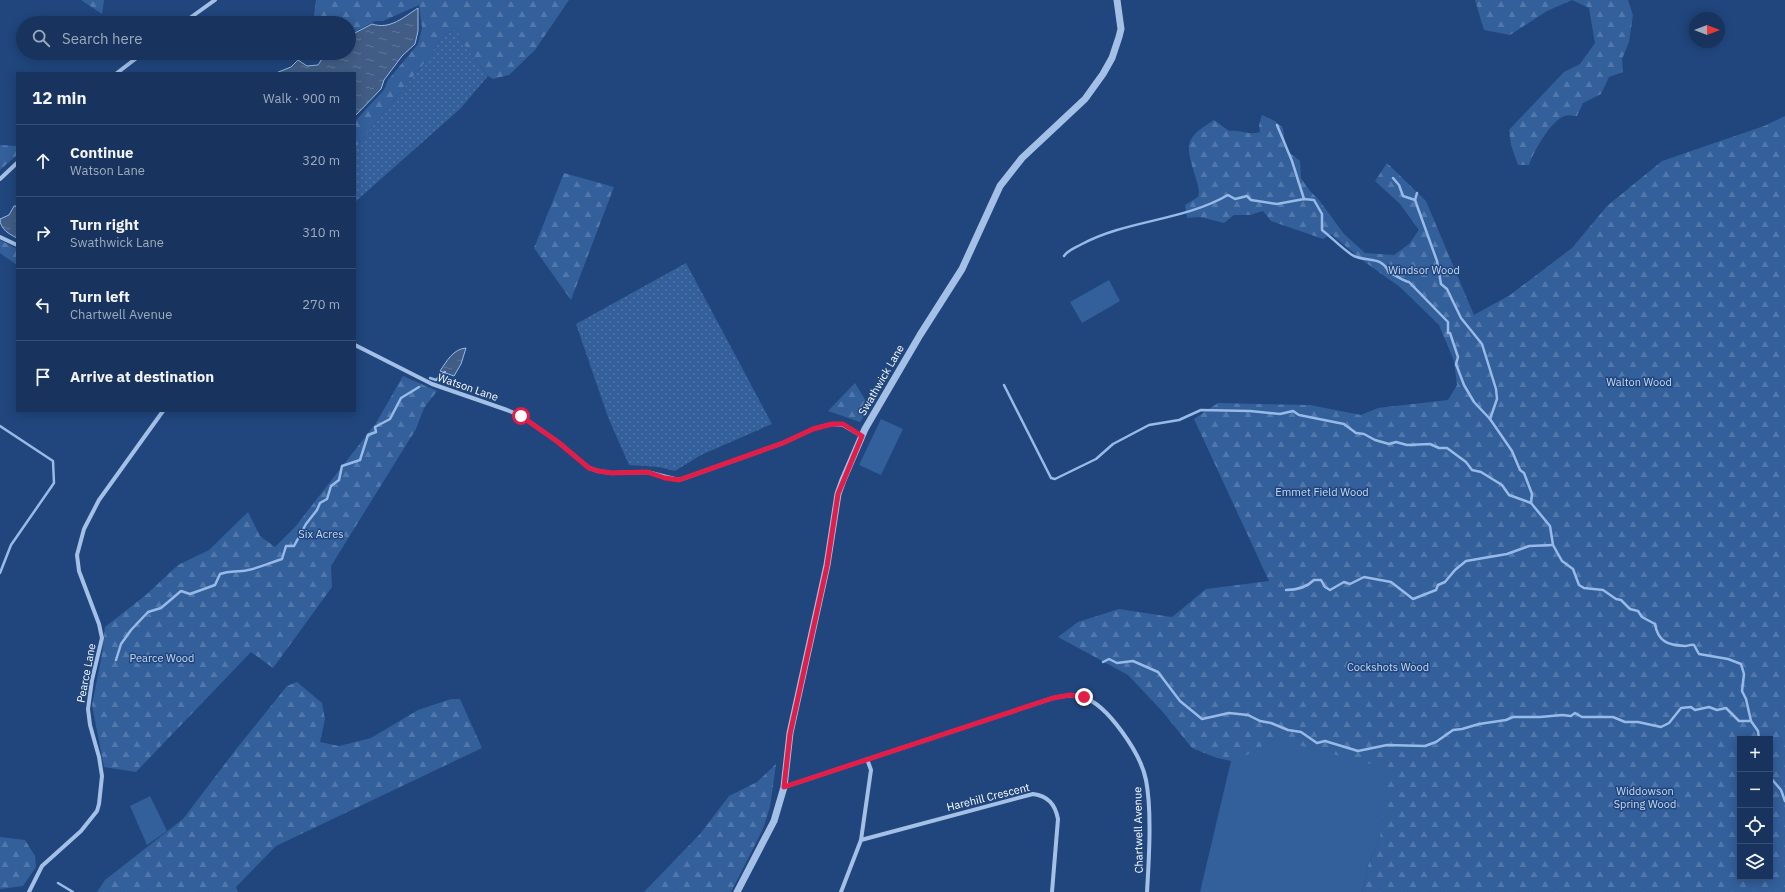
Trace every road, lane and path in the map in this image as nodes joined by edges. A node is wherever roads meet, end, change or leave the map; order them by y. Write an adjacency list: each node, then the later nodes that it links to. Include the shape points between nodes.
1 (215, 0): 3 (street)
2 (1117, 0): 12 (street, Swathwick Lane, via 1121,29 1103,74 1085,99 1022,158 1000,186 962,269 920,335)
3 (193, 16)
4 (134, 60): 5 (street)
5 (118, 72)
6 (16, 164): 7 (street)
7 (0, 179)
8 (0, 237): 9 (street)
9 (16, 245)
10 (356, 346): 12 (street, Watson Lane, via 432,384 521,416 589,468 598,471 647,472 679,480 832,424 843,424)
11 (162, 412): 16 (street, Pearce Lane, via 99,500 84,529 77,555 79,571 102,638 88,709 102,776 99,804 81,831 42,866)
12 (862, 436): 14 (street, Swathwick Lane, via 838,494 827,566 790,734)
13 (867, 759): 14 (street, Chartwell Avenue); 15 (street, via 871,770); 20 (street, Chartwell Avenue, via 1053,698 1070,695 1084,697 1101,708 1116,724 1142,765 1148,795)
14 (784, 787): 17 (street, Swathwick Lane, via 774,821)
15 (861, 840): 18 (street); 19 (street, Harehill Crescent, via 1033,794 1044,795 1056,807 1058,819)
16 (29, 892)
17 (737, 892)
18 (841, 892)
19 (1052, 892)
20 (1147, 892)

